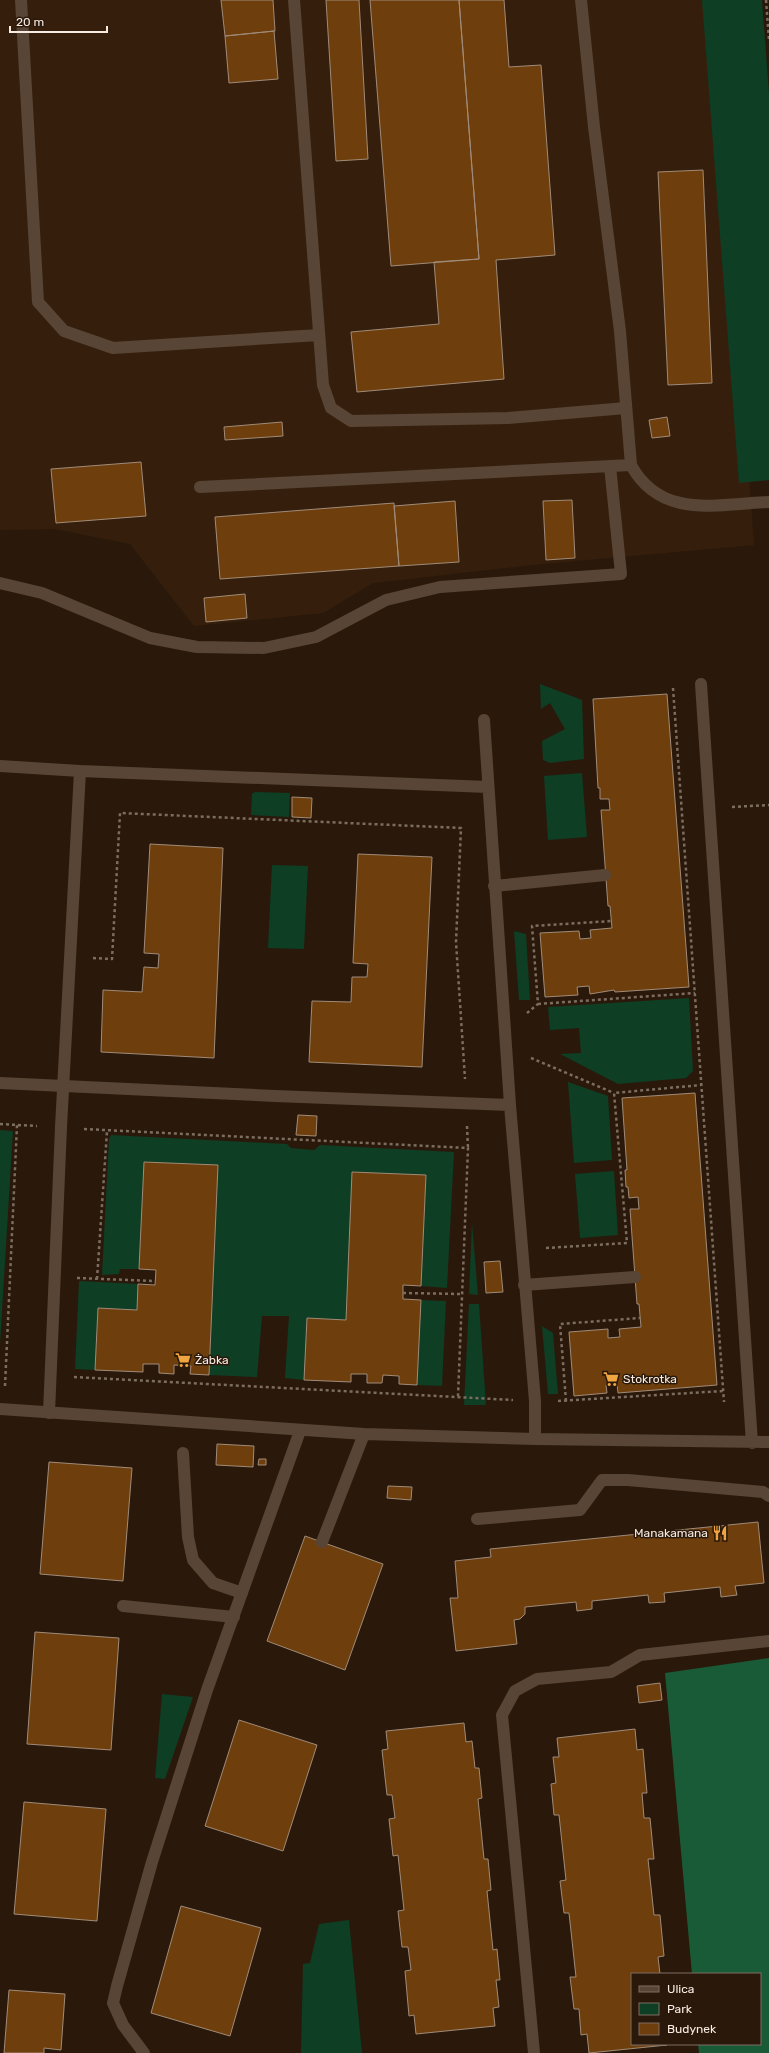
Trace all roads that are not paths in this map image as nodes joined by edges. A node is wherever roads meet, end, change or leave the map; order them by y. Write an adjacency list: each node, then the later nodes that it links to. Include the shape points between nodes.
1 (21, 0): 4 (street, via 38,302 64,331 113,348)
2 (294, 0): 4 (street)
3 (581, 0): 5 (street, via 620,331)
4 (319, 335): 5 (street, via 323,385 331,408 351,421 508,418)
5 (626, 408): 6 (street)
6 (631, 465): 7 (street); 9 (street, via 648,487 672,502 692,506)
7 (610, 466): 8 (street); 10 (street, via 620,574 440,587 386,600 316,636 264,648 197,647 150,638 42,593)
8 (200, 487)
9 (769, 502)
10 (0, 583)
11 (701, 684): 29 (street)
12 (484, 720): 15 (street)
13 (0, 766): 14 (street)
14 (80, 770): 15 (street); 19 (street)
15 (488, 787): 17 (street)
16 (606, 875): 17 (street)
17 (494, 886): 20 (street)
18 (0, 1083): 19 (street)
19 (63, 1086): 20 (street); 24 (street)
20 (510, 1105): 22 (street)
21 (635, 1277): 22 (street)
22 (524, 1285): 27 (street, via 535,1401)
23 (0, 1409): 24 (street)
24 (49, 1413): 25 (street)
25 (300, 1431): 26 (street); 34 (street)
26 (364, 1434): 27 (street); 33 (street)
27 (535, 1439): 29 (street)
28 (769, 1442): 29 (street)
29 (752, 1443)
30 (183, 1453): 34 (street, via 188,1537 193,1560 213,1583)
31 (769, 1496): 32 (street, via 763,1492 602,1480 580,1510)
32 (477, 1519)
33 (322, 1542)
34 (242, 1594): 36 (street)
35 (123, 1606): 36 (street)
36 (234, 1617): 38 (street, via 207,1690 152,1862 113,2003 123,2025)
37 (769, 1641): 39 (street, via 640,1655 611,1672 537,1679 515,1691 502,1715)
38 (144, 2053)
39 (534, 2053)

